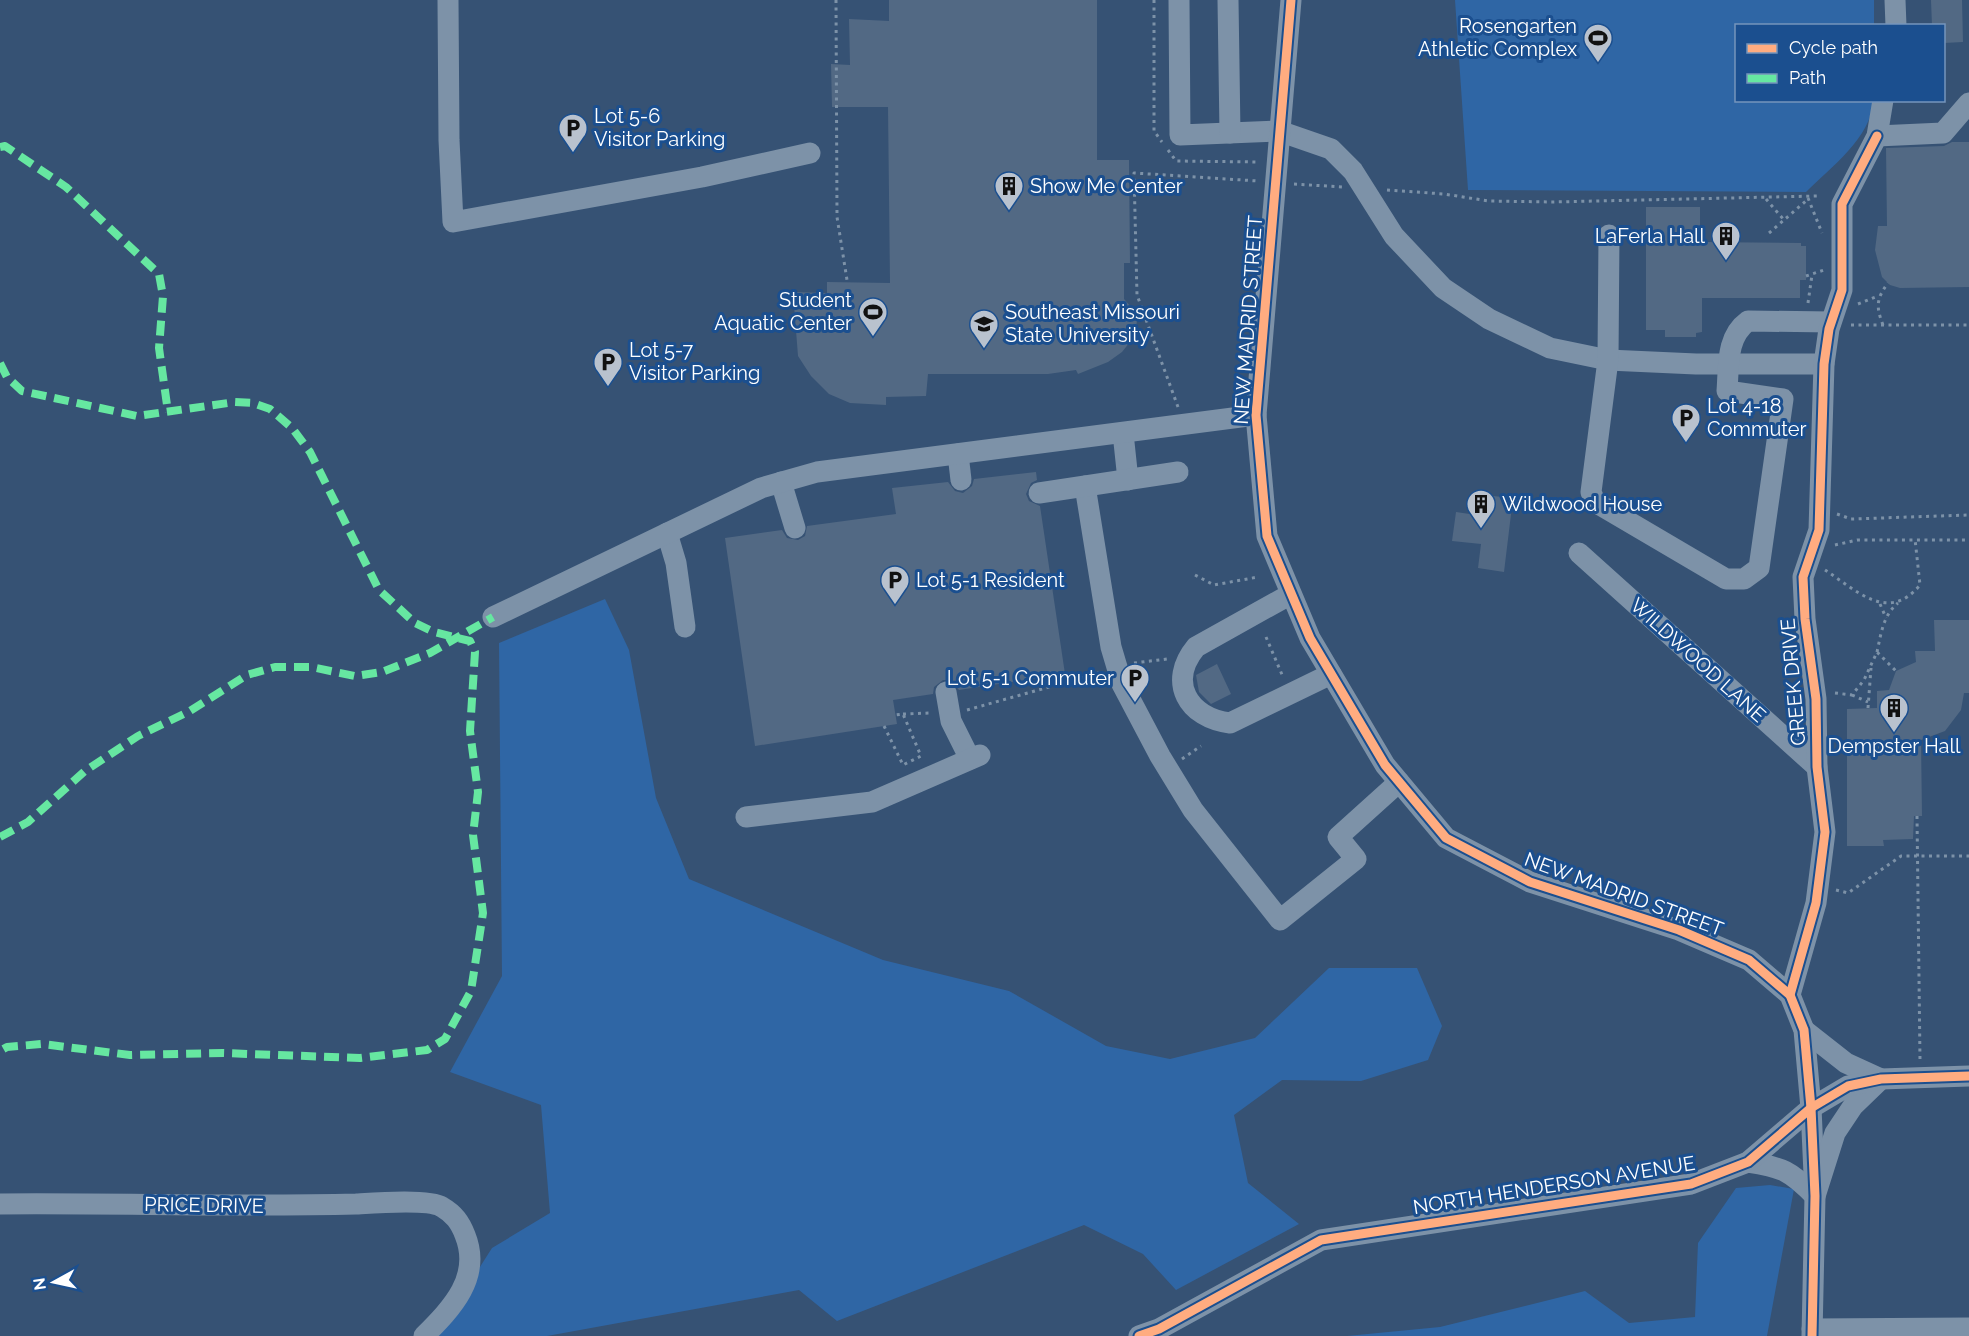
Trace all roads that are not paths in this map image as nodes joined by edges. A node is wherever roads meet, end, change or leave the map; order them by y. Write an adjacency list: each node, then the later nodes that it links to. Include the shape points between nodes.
1 (448, 0): 12 (street, via 453,222 702,177)
2 (1179, 0): 10 (street, via 1180,135)
3 (1228, 0): 10 (street)
4 (1291, 0): 9 (street, NEW MADRID STREET)
5 (1895, 0): 6 (street)
6 (1896, 24)
7 (1883, 102): 11 (street, GREEK DRIVE)
8 (1969, 103): 11 (street, via 1943,133)
9 (1279, 131): 10 (street); 15 (street, via 1331,149 1353,171 1394,236 1443,288 1489,319 1550,348); 18 (street, NEW MADRID STREET)
10 (1230, 133)
11 (1877, 136): 14 (street, GREEK DRIVE, via 1842,204 1842,290)
12 (810, 153)
13 (1609, 235): 15 (street)
14 (1837, 324): 16 (street, via 1748,321 1737,329 1732,340); 17 (street, GREEK DRIVE)
15 (1608, 360): 16 (street); 16 (street, via 1591,492 1595,501 1725,579 1744,579 1759,568 1783,399 1727,391)
16 (1729, 364): 17 (street)
17 (1824, 364): 35 (street, GREEK DRIVE, via 1819,530 1803,577 1815,699)
18 (1256, 416): 19 (street); 30 (street, NEW MADRID STREET, via 1267,536)
19 (1123, 433): 20 (street); 23 (street)
20 (958, 454): 22 (street); 24 (street, via 818,472)
21 (1178, 472): 23 (street)
22 (961, 480)
23 (1128, 480): 25 (street)
24 (781, 482): 27 (street); 28 (street)
25 (1085, 486): 26 (street); 36 (street, via 1111,647 1122,684 1193,810 1280,920 1356,859 1338,837)
26 (1039, 493)
27 (795, 528)
28 (667, 533): 31 (street); 32 (street, via 676,563)
29 (1579, 553): 35 (street, WILDWOOD LANE)
30 (1292, 594): 33 (street, NEW MADRID STREET, via 1310,638); 33 (street, via 1196,647 1186,659 1183,674 1185,692 1193,709 1214,721 1230,723)
31 (493, 617)
32 (685, 627)
33 (1331, 674): 36 (street, NEW MADRID STREET)
34 (948, 702): 37 (street, via 951,721 975,757 872,802)
35 (1817, 767): 38 (street, GREEK DRIVE, via 1825,832 1822,865 1816,903)
36 (1399, 782): 38 (street, NEW MADRID STREET, via 1446,838 1530,882 1679,930 1749,960)
37 (746, 817)
38 (1790, 995): 39 (street, NEW MADRID STREET)
39 (1804, 1030): 41 (street, via 1846,1063); 42 (street, NEW MADRID STREET)
40 (1969, 1076): 41 (street, NORTH HENDERSON AVENUE)
41 (1881, 1079): 42 (street, NORTH HENDERSON AVENUE, via 1848,1086); 44 (street, via 1853,1106 1835,1133)
42 (1811, 1108): 43 (street, NORTH HENDERSON AVENUE); 44 (street, NEW MADRID STREET)
43 (1748, 1162): 44 (street, via 1779,1167); 49 (street, NORTH HENDERSON AVENUE, via 1691,1184 1321,1240 1159,1329)
44 (1815, 1196): 47 (street, NEW MADRID STREET)
45 (0, 1204): 48 (street, PRICE DRIVE, via 440,1206 459,1221 471,1249 469,1276 452,1308)
46 (1969, 1328): 47 (street)
47 (1812, 1333)
48 (424, 1336)
49 (1139, 1336)

